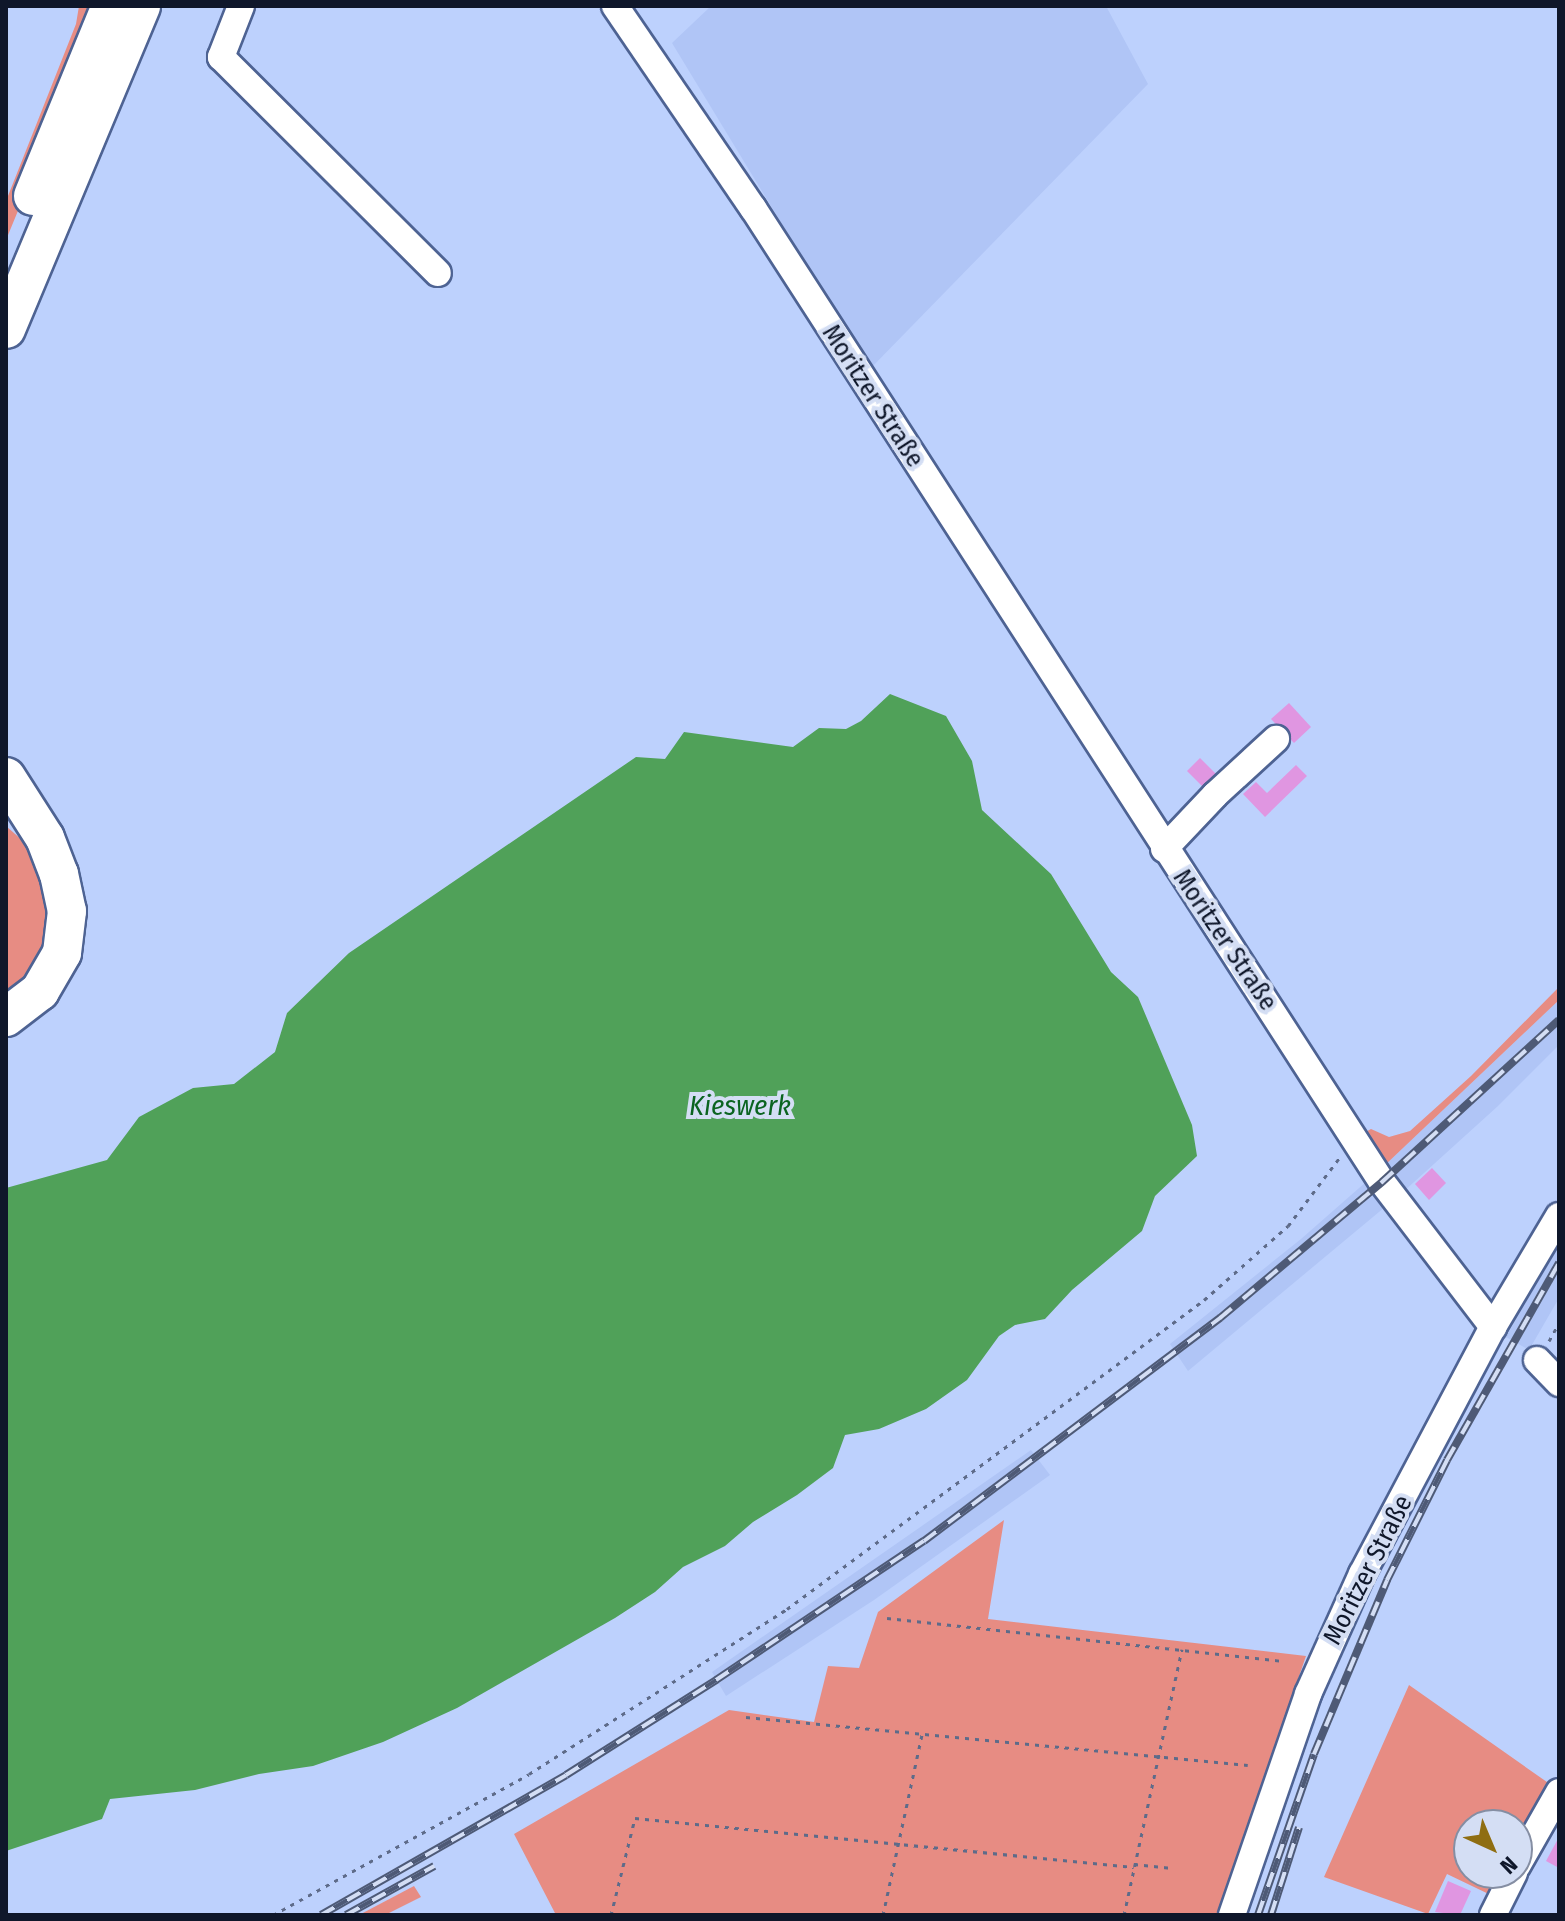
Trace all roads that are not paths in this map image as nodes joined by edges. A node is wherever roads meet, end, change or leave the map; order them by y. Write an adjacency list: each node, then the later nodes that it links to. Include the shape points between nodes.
1 (111, 6): 5 (highway)
2 (141, 6): 7 (highway)
3 (241, 6): 6 (street, via 221,57)
4 (615, 6): 11 (street, Moritzer Straße, via 753,208)
5 (6, 263)
6 (438, 273)
7 (6, 329)
8 (1276, 739): 11 (street)
9 (6, 777): 12 (highway, via 45,838)
10 (6, 818): 12 (highway)
11 (1164, 849): 15 (street, Moritzer Straße, via 1382,1182)
12 (54, 863): 13 (highway, via 67,911 62,953 40,991)
13 (6, 1017)
14 (1559, 1216): 15 (street)
15 (1493, 1327): 21 (street, Moritzer Straße, via 1331,1641)
16 (1537, 1360): 17 (street)
17 (1559, 1383)
18 (1559, 1792): 19 (street)
19 (1533, 1838)
20 (1506, 1889): 22 (street)
21 (1232, 1915)
22 (1493, 1915)

